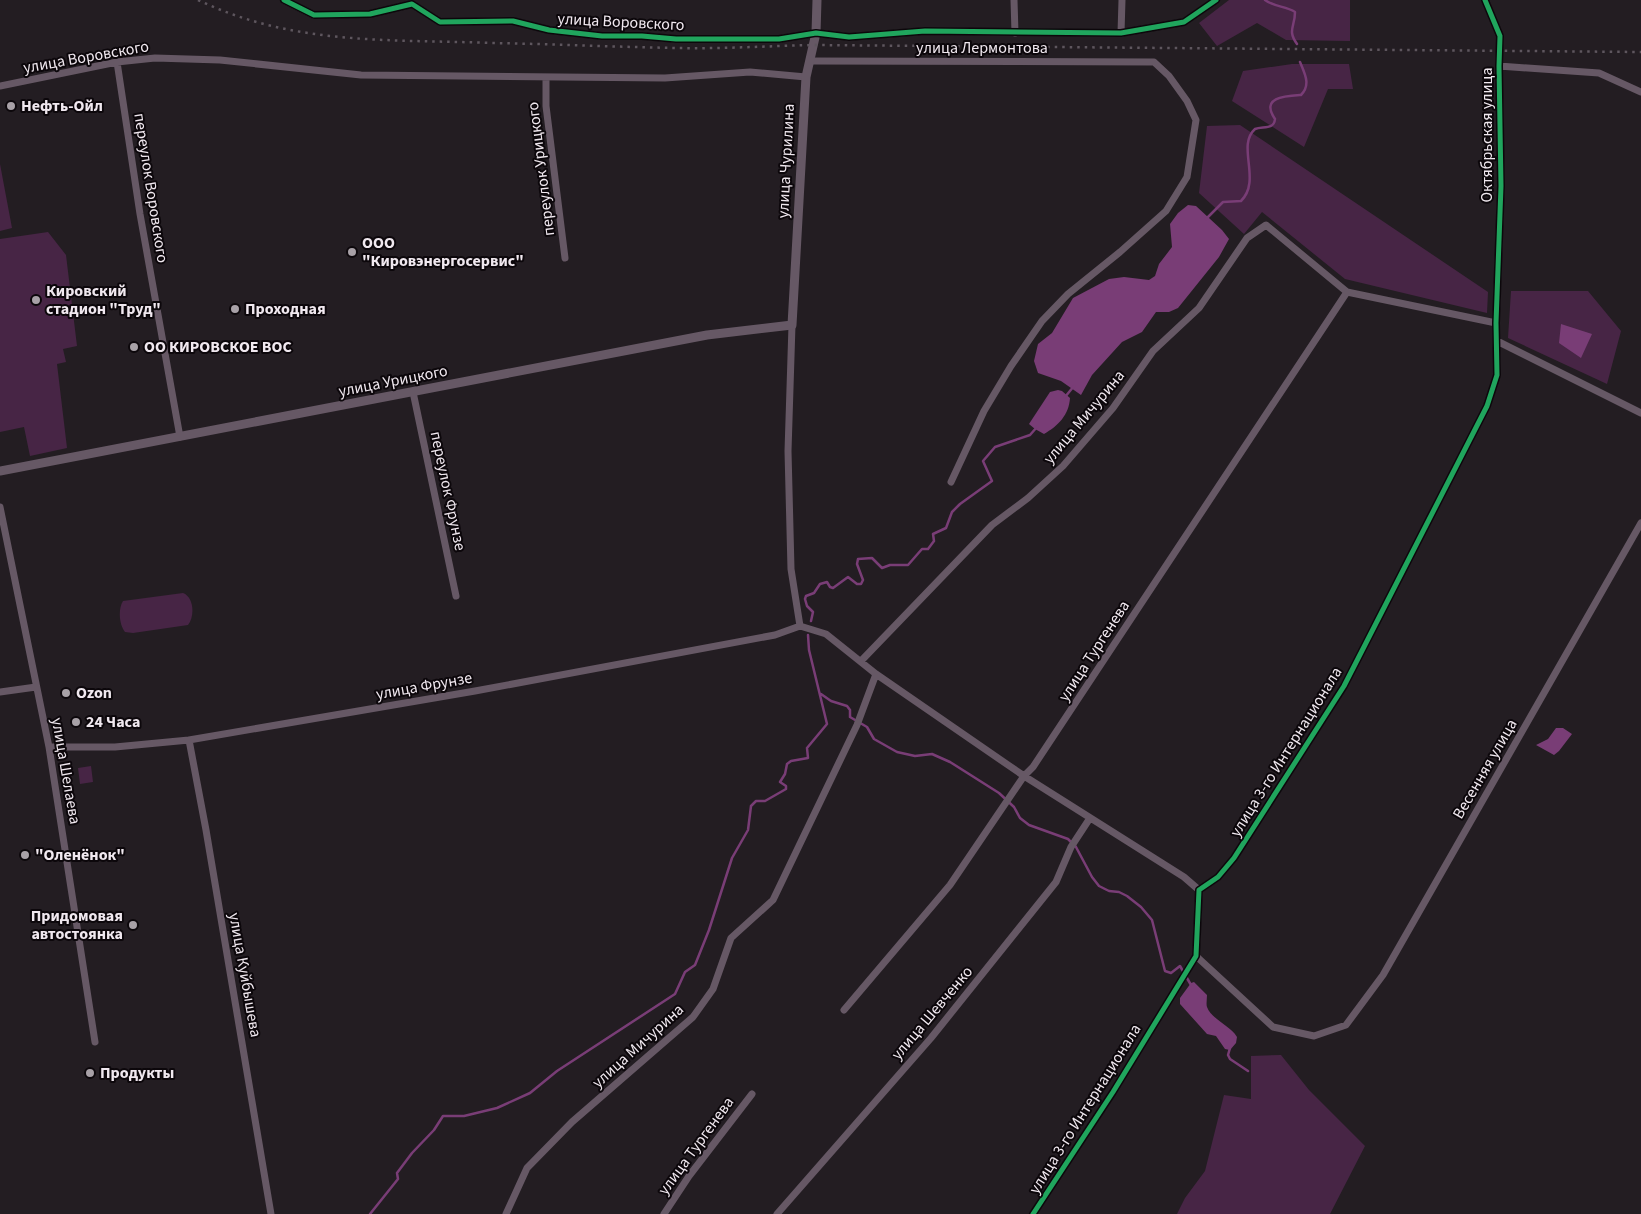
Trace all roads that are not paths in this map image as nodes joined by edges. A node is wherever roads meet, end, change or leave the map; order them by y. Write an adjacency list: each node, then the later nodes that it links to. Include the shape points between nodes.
1 (284, 0): 7 (street, улица Воровского, via 314,15 370,14)
2 (817, 0): 8 (street, улица Чурилина)
3 (1014, 0): 9 (street)
4 (1122, 0): 10 (street)
5 (1216, 0): 10 (street, улица Воровского, via 1184,22)
6 (1485, 0): 13 (street, Октябрьская улица, via 1500,36)
7 (412, 2): 8 (street, улица Воровского, via 440,22 513,21 549,30 602,36 779,39)
8 (816, 33): 9 (street, улица Воровского, via 849,37 925,31); 11 (street, улица Чурилина)
9 (1015, 33): 10 (street, улица Воровского)
10 (1121, 33)
11 (810, 61): 15 (street, улица Чурилина); 28 (street, улица Лермонтова, via 1154,62 1187,101 1196,120 1187,176 1166,211 1068,294 1042,321 984,411)
12 (118, 62): 14 (street, улица Воровского, via 155,58 220,60 361,75); 16 (street, улица Воровского); 26 (street, переулок Воровского, via 140,214)
13 (1499, 66): 17 (street, Октябрьская улица, via 1599,73); 19 (street, Октябрьская улица)
14 (546, 77): 15 (street, улица Воровского, via 665,78 750,72); 18 (street, переулок Урицкого, via 546,106)
15 (806, 77): 22 (street, улица Чурилина)
16 (0, 86)
17 (1641, 92)
18 (565, 258)
19 (1499, 272): 21 (street, улица 3-го Интернационала)
20 (1347, 292): 21 (street); 33 (street, улица Мичурина, via 1266,225 1246,238 1199,308 1153,351 1113,408 1063,466 992,526); 39 (street, улица Тургенева, via 1033,768)
21 (1496, 324): 23 (street, улица 3-го Интернационала)
22 (792, 325): 24 (street, улица Урицкого, via 707,335); 32 (street, via 788,451 791,569)
23 (1496, 341): 25 (street); 41 (street, улица 3-го Интернационала, via 1497,375 1487,406 1344,686 1234,858 1218,877)
24 (413, 392): 26 (street, улица Урицкого); 31 (street, переулок Фрунзе)
25 (1641, 413)
26 (180, 437): 27 (street, улица Урицкого)
27 (0, 471)
28 (951, 482)
29 (0, 507): 35 (street, улица Шелаева)
30 (1641, 523): 42 (street, Весенняя улица, via 1383,975 1346,1025 1314,1036 1273,1027)
31 (456, 596)
32 (800, 626): 33 (street, via 826,634); 37 (street, улица Фрунзе, via 765,637)
33 (861, 661): 34 (street)
34 (876, 674): 39 (street); 47 (street, улица Мичурина, via 857,726 773,900 731,938 708,996 693,1017 572,1122 527,1168)
35 (36, 687): 36 (street); 38 (street, улица Шелаева)
36 (0, 692)
37 (188, 740): 38 (street, улица Фрунзе, via 115,747); 46 (street, улица Куйбышева)
38 (49, 747): 44 (street, улица Шелаева)
39 (1024, 776): 40 (street); 43 (street, улица Тургенева, via 950,885)
40 (1090, 818): 41 (street, via 1184,877); 49 (street, улица Шевченко, via 1070,847 1056,882 931,1038)
41 (1199, 890): 42 (street, улица 3-го Интернационала)
42 (1196, 956): 50 (street, улица 3-го Интернационала)
43 (844, 1010)
44 (94, 1042)
45 (752, 1094): 48 (street, улица Тургенева)
46 (272, 1214)
47 (506, 1214)
48 (664, 1214)
49 (777, 1214)
50 (1033, 1214)

